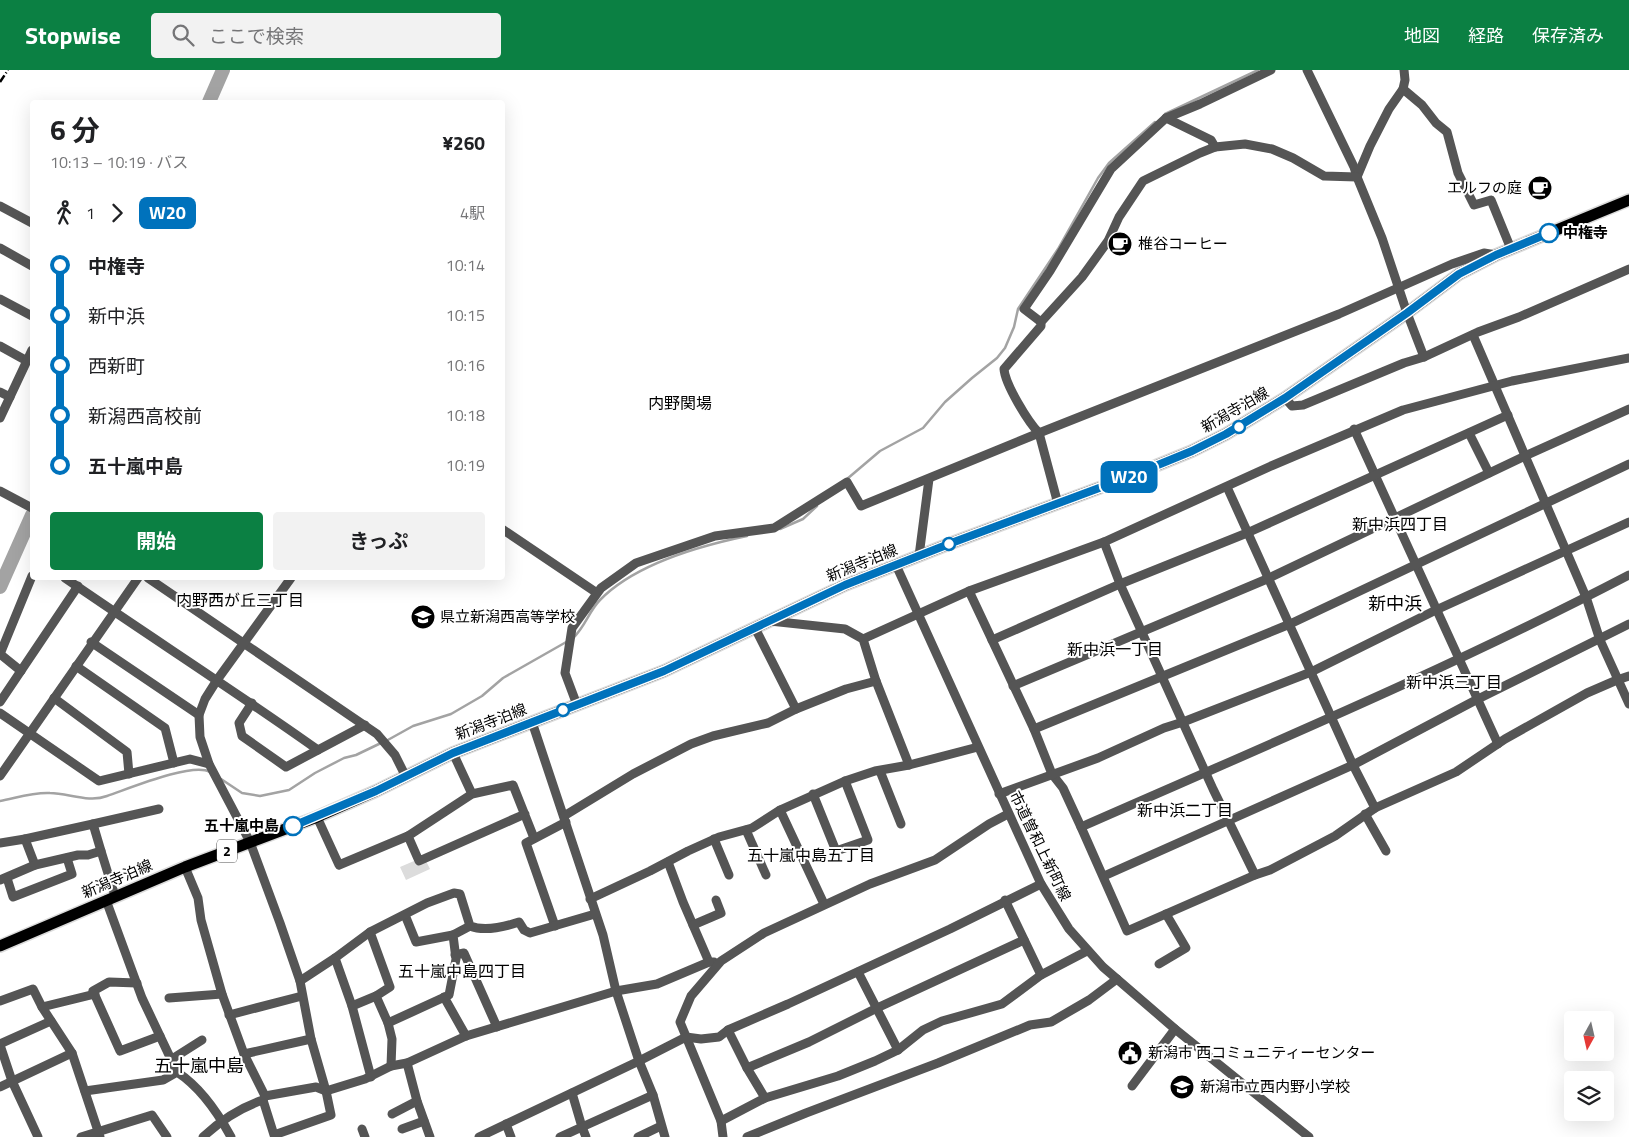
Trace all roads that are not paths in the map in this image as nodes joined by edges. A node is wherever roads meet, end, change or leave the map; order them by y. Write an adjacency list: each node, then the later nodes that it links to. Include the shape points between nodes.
1 (1272, 70): 5 (street)
2 (1307, 70): 7 (street)
3 (1404, 70): 4 (street)
4 (1403, 89): 7 (street, via 1389,109); 12 (street, via 1422,104 1436,124 1447,132 1458,173 1474,205 1491,200)
5 (1166, 118): 6 (street, via 1211,140); 20 (street, via 1111,169 1024,309)
6 (1215, 146): 7 (street, via 1244,144 1272,148 1324,176); 20 (street, via 1143,181 1119,217 1108,241 1082,277)
7 (1357, 177): 16 (street)
8 (1629, 200): 12 (main road, 新潟寺泊線 / 2)
9 (0, 206): 10 (street)
10 (30, 222)
11 (0, 248): 14 (street)
12 (1511, 249): 13 (main road, 新潟寺泊線 / 2)
13 (1496, 255): 16 (street, via 1484,254); 18 (main road, 新潟寺泊線 / 2, via 1459,274)
14 (30, 265)
15 (1629, 269): 21 (street)
16 (1399, 287): 18 (street); 36 (street)
17 (0, 300): 19 (street)
18 (1407, 313): 24 (street); 30 (main road, 新潟寺泊線 / 2)
19 (30, 315)
20 (1041, 322): 36 (street, via 1004,369 1004,375)
21 (1473, 335): 24 (street); 27 (street)
22 (0, 346): 26 (street)
23 (30, 354): 26 (street)
24 (1424, 357): 30 (street, via 1303,406 1292,406)
25 (1629, 358): 27 (street)
26 (27, 361): 29 (street)
27 (1495, 386): 32 (street); 34 (street, via 1403,410)
28 (0, 392): 29 (street)
29 (10, 397): 33 (street)
30 (1285, 398): 45 (main road, 新潟寺泊線 / 2, via 1192,451)
31 (1629, 409): 37 (street)
32 (1508, 415): 35 (street); 37 (street)
33 (0, 418)
34 (1354, 430): 40 (street); 42 (street)
35 (1469, 433): 39 (street); 40 (street)
36 (1039, 434): 41 (street); 45 (street)
37 (1525, 456): 39 (street); 44 (street)
38 (1629, 464): 44 (street)
39 (1489, 473): 47 (street)
40 (1375, 476): 47 (street); 50 (street)
41 (929, 479): 53 (street); 66 (street, via 861,506 847,482 774,528 715,536 636,563)
42 (1227, 487): 50 (street); 51 (street)
43 (0, 491): 46 (street)
44 (1545, 503): 52 (street); 54 (street)
45 (1058, 504): 53 (main road, 新潟寺泊線 / 2)
46 (30, 507)
47 (1394, 519): 54 (street); 57 (street)
48 (1629, 522): 52 (street)
49 (505, 531): 66 (street)
50 (1247, 533): 57 (street); 63 (street)
51 (1104, 542): 63 (street); 65 (street)
52 (1566, 551): 67 (street); 68 (street)
53 (919, 556): 55 (main road, 新潟寺泊線 / 2)
54 (1416, 563): 68 (street); 72 (street)
55 (896, 565): 70 (street, 市道曽和上新町線); 71 (main road, 新潟寺泊線 / 2)
56 (1629, 575): 67 (street)
57 (1267, 579): 72 (street); 75 (street)
58 (30, 580): 81 (street)
59 (68, 580): 64 (street)
60 (137, 580): 69 (street)
61 (151, 580): 80 (street)
62 (290, 580): 80 (street)
63 (1120, 584): 75 (street); 77 (street)
64 (78, 586): 69 (street); 84 (street)
65 (969, 591): 70 (street); 77 (street)
66 (597, 593): 97 (street, via 572,628 565,673)
67 (1586, 598): 78 (street); 82 (street)
68 (1436, 610): 82 (street); 85 (street)
69 (113, 612): 79 (street); 88 (street)
70 (918, 615): 76 (street); 108 (street, 市道曽和上新町線)
71 (770, 621): 74 (main road, 新潟寺泊線 / 2); 76 (street, via 845,629)
72 (1290, 624): 85 (street); 86 (street)
73 (1629, 624): 78 (street)
74 (755, 628): 97 (main road, 新潟寺泊線 / 2, via 664,671); 98 (street)
75 (1142, 632): 86 (street); 91 (street)
76 (863, 639): 90 (street)
77 (992, 640): 91 (street)
78 (1600, 640): 89 (street); 93 (street)
79 (91, 642): 83 (street); 100 (street)
80 (244, 643): 88 (street); 104 (street)
81 (0, 654): 84 (street)
82 (1458, 658): 93 (street); 101 (street)
83 (76, 666): 92 (street); 111 (street, via 165,728)
84 (21, 671): 94 (street)
85 (1311, 672): 101 (street); 103 (street)
86 (1162, 676): 103 (street); 105 (street)
87 (1629, 676): 89 (street)
88 (217, 680): 95 (street); 100 (street)
89 (1617, 680): 96 (street); 107 (street, via 1587,693)
90 (876, 681): 98 (street); 113 (street)
91 (1013, 686): 105 (street)
92 (54, 698): 106 (street); 117 (street, via 127,752)
93 (1476, 700): 107 (street); 114 (street)
94 (0, 702)
95 (252, 703): 109 (street); 109 (street, via 239,723 242,736 286,767)
96 (1629, 704)
97 (577, 705): 102 (main road, 新潟寺泊線 / 2)
98 (796, 709): 132 (street, via 768,723 691,744 633,774)
99 (0, 714): 106 (street)
100 (199, 715): 112 (street, via 200,737)
101 (1332, 718): 114 (street); 116 (street)
102 (532, 722): 110 (main road, 新潟寺泊線 / 2); 132 (street)
103 (1184, 722): 116 (street); 118 (street)
104 (365, 725): 109 (street); 120 (street, via 388,745)
105 (1034, 729): 118 (street)
106 (30, 734): 117 (street, via 99,781); 119 (street)
107 (1498, 744): 125 (street, via 1456,772)
108 (978, 747): 113 (street); 124 (street, 市道曽和上新町線)
109 (318, 750)
110 (453, 753): 120 (main road, 新潟寺泊線 / 2); 122 (street)
111 (174, 763): 112 (street, via 190,759); 117 (street)
112 (209, 764): 142 (street)
113 (909, 765): 115 (street)
114 (1353, 765): 125 (street); 133 (street)
115 (880, 771): 121 (street); 135 (street)
116 (1206, 772): 133 (street); 136 (street)
117 (129, 774)
118 (1052, 774): 124 (street); 136 (street, via 1063,788)
119 (0, 776)
120 (405, 776): 131 (main road, 新潟寺泊線 / 2)
121 (845, 781): 123 (street); 123 (street, via 868,840 836,851)
122 (472, 794): 128 (street, via 513,785); 138 (street)
123 (813, 794): 127 (street)
124 (999, 794): 129 (street, 市道曽和上新町線)
125 (1375, 808): 130 (street)
126 (159, 809): 134 (street)
127 (780, 810): 137 (street); 160 (street)
128 (525, 814): 138 (street, via 419,861); 139 (street)
129 (1008, 814): 155 (street, 市道曽和上新町線); 160 (street, via 935,860)
130 (1365, 814): 145 (street); 150 (street, via 1335,836 1270,870)
131 (317, 817): 138 (street, via 339,865); 142 (main road, 新潟寺泊線 / 2)
132 (565, 819): 139 (street); 157 (street)
133 (1228, 821): 150 (street); 153 (street)
134 (93, 824): 140 (street); 144 (street)
135 (901, 824)
136 (1081, 827): 153 (street)
137 (746, 830): 141 (street); 152 (street)
138 (408, 836)
139 (534, 838): 166 (street, via 526,842)
140 (25, 839): 143 (street); 148 (street)
141 (714, 839): 147 (street); 151 (street)
142 (250, 842): 149 (main road, 新潟寺泊線 / 2); 180 (street)
143 (0, 843)
144 (101, 851): 146 (street); 156 (street)
145 (1386, 851)
146 (67, 858): 148 (street); 154 (street, via 72,874 13,896)
147 (668, 862): 157 (street); 164 (street)
148 (35, 866): 154 (street)
149 (185, 867): 156 (main road, 新潟寺泊線 / 2); 184 (street, via 198,898)
150 (1255, 874): 162 (street)
151 (729, 875)
152 (766, 875)
153 (1104, 876): 162 (street, via 1127,932)
154 (3, 879)
155 (1041, 884): 159 (street); 171 (street, 市道曽和上新町線, via 1069,929)
156 (111, 898): 170 (main road, 新潟寺泊線 / 2); 181 (street)
157 (590, 898): 161 (street)
158 (716, 900): 164 (street, via 721,913)
159 (1005, 900): 169 (street); 177 (street)
160 (824, 904): 174 (street, via 764,933)
161 (595, 914): 166 (street); 182 (street)
162 (1166, 914): 176 (street, via 1186,948)
163 (405, 915): 165 (street, via 427,903 454,893 460,894); 167 (street); 168 (street, via 416,942)
164 (693, 925): 175 (street)
165 (470, 926): 166 (street, via 487,928 519,922 530,933); 168 (street)
166 (555, 926)
167 (370, 932): 173 (street); 186 (street, via 390,987)
168 (453, 935): 172 (street)
169 (1024, 940): 178 (street); 192 (street)
170 (0, 946)
171 (1087, 950): 178 (street); 179 (street, 市道曽和上新町線)
172 (456, 956): 187 (street, via 449,995); 196 (street, via 464,954)
173 (335, 958): 180 (street); 190 (street)
174 (721, 961): 175 (street); 201 (street, via 691,996 680,1022)
175 (709, 962): 182 (street, via 657,984)
176 (1159, 964)
177 (858, 972): 192 (street); 198 (street)
178 (1041, 975): 205 (street, via 1002,1004 942,1021 923,1030)
179 (1117, 979): 197 (street, 市道曽和上新町線); 234 (street, via 1051,1022 1030,1025)
180 (300, 981): 185 (street)
181 (137, 983): 183 (street, via 110,982 94,991); 199 (street)
182 (616, 991): 196 (street); 209 (street)
183 (95, 994): 191 (street); 199 (street, via 120,1052)
184 (222, 994): 188 (street); 193 (street)
185 (302, 996): 193 (street); 202 (street)
186 (376, 996): 190 (street); 195 (street)
187 (444, 997): 195 (street); 200 (street)
188 (169, 998)
189 (0, 1001): 191 (street, via 33,989)
190 (352, 1006): 214 (street)
191 (42, 1007): 194 (street)
192 (877, 1008): 205 (street); 212 (street)
193 (229, 1015): 207 (street)
194 (51, 1021): 204 (street); 206 (street)
195 (388, 1022): 211 (street)
196 (497, 1027): 200 (street)
197 (1175, 1029): 216 (street); 250 (street, 市道曽和上新町線)
198 (728, 1030): 201 (street, via 719,1037); 212 (street)
199 (160, 1036): 208 (street)
200 (466, 1036): 210 (street)
201 (686, 1037): 209 (street); 228 (street)
202 (311, 1039): 207 (street); 219 (street)
203 (202, 1040): 208 (street)
204 (0, 1045): 215 (street)
205 (898, 1050): 223 (street, via 838,1076)
206 (72, 1053): 215 (street); 218 (street)
207 (244, 1054): 222 (street)
208 (172, 1059): 213 (street)
209 (640, 1061): 220 (street); 221 (street)
210 (407, 1064): 211 (street); 224 (street)
211 (392, 1066): 214 (street)
212 (748, 1068): 223 (street)
213 (178, 1072): 218 (street, via 163,1080); 226 (street, via 189,1080)
214 (371, 1077): 219 (street)
215 (12, 1081): 217 (street); 236 (street)
216 (1132, 1086)
217 (0, 1087)
218 (85, 1091): 235 (street)
219 (326, 1091): 222 (street, via 316,1087); 233 (street, via 331,1115)
220 (572, 1093): 229 (street); 231 (street)
221 (653, 1094): 230 (street); 231 (street)
222 (264, 1098): 226 (street); 233 (street, via 274,1135)
223 (766, 1098): 228 (street)
224 (417, 1101): 225 (street); 227 (street)
225 (392, 1114)
226 (221, 1120): 239 (street); 240 (street)
227 (424, 1121): 232 (street); 241 (street)
228 (721, 1121): 248 (street)
229 (506, 1124): 242 (street); 243 (street)
230 (661, 1126): 246 (street); 247 (street)
231 (582, 1127): 244 (street); 245 (street)
232 (402, 1129)
233 (290, 1133)
234 (767, 1133): 249 (street)
235 (99, 1134): 237 (street); 238 (street, via 152,1115)
236 (38, 1137)
237 (81, 1137)
238 (167, 1137)
239 (203, 1137)
240 (231, 1137)
241 (430, 1137)
242 (479, 1137)
243 (511, 1137)
244 (560, 1137)
245 (586, 1137)
246 (638, 1137)
247 (665, 1137)
248 (723, 1137)
249 (747, 1137)
250 (1309, 1137)

